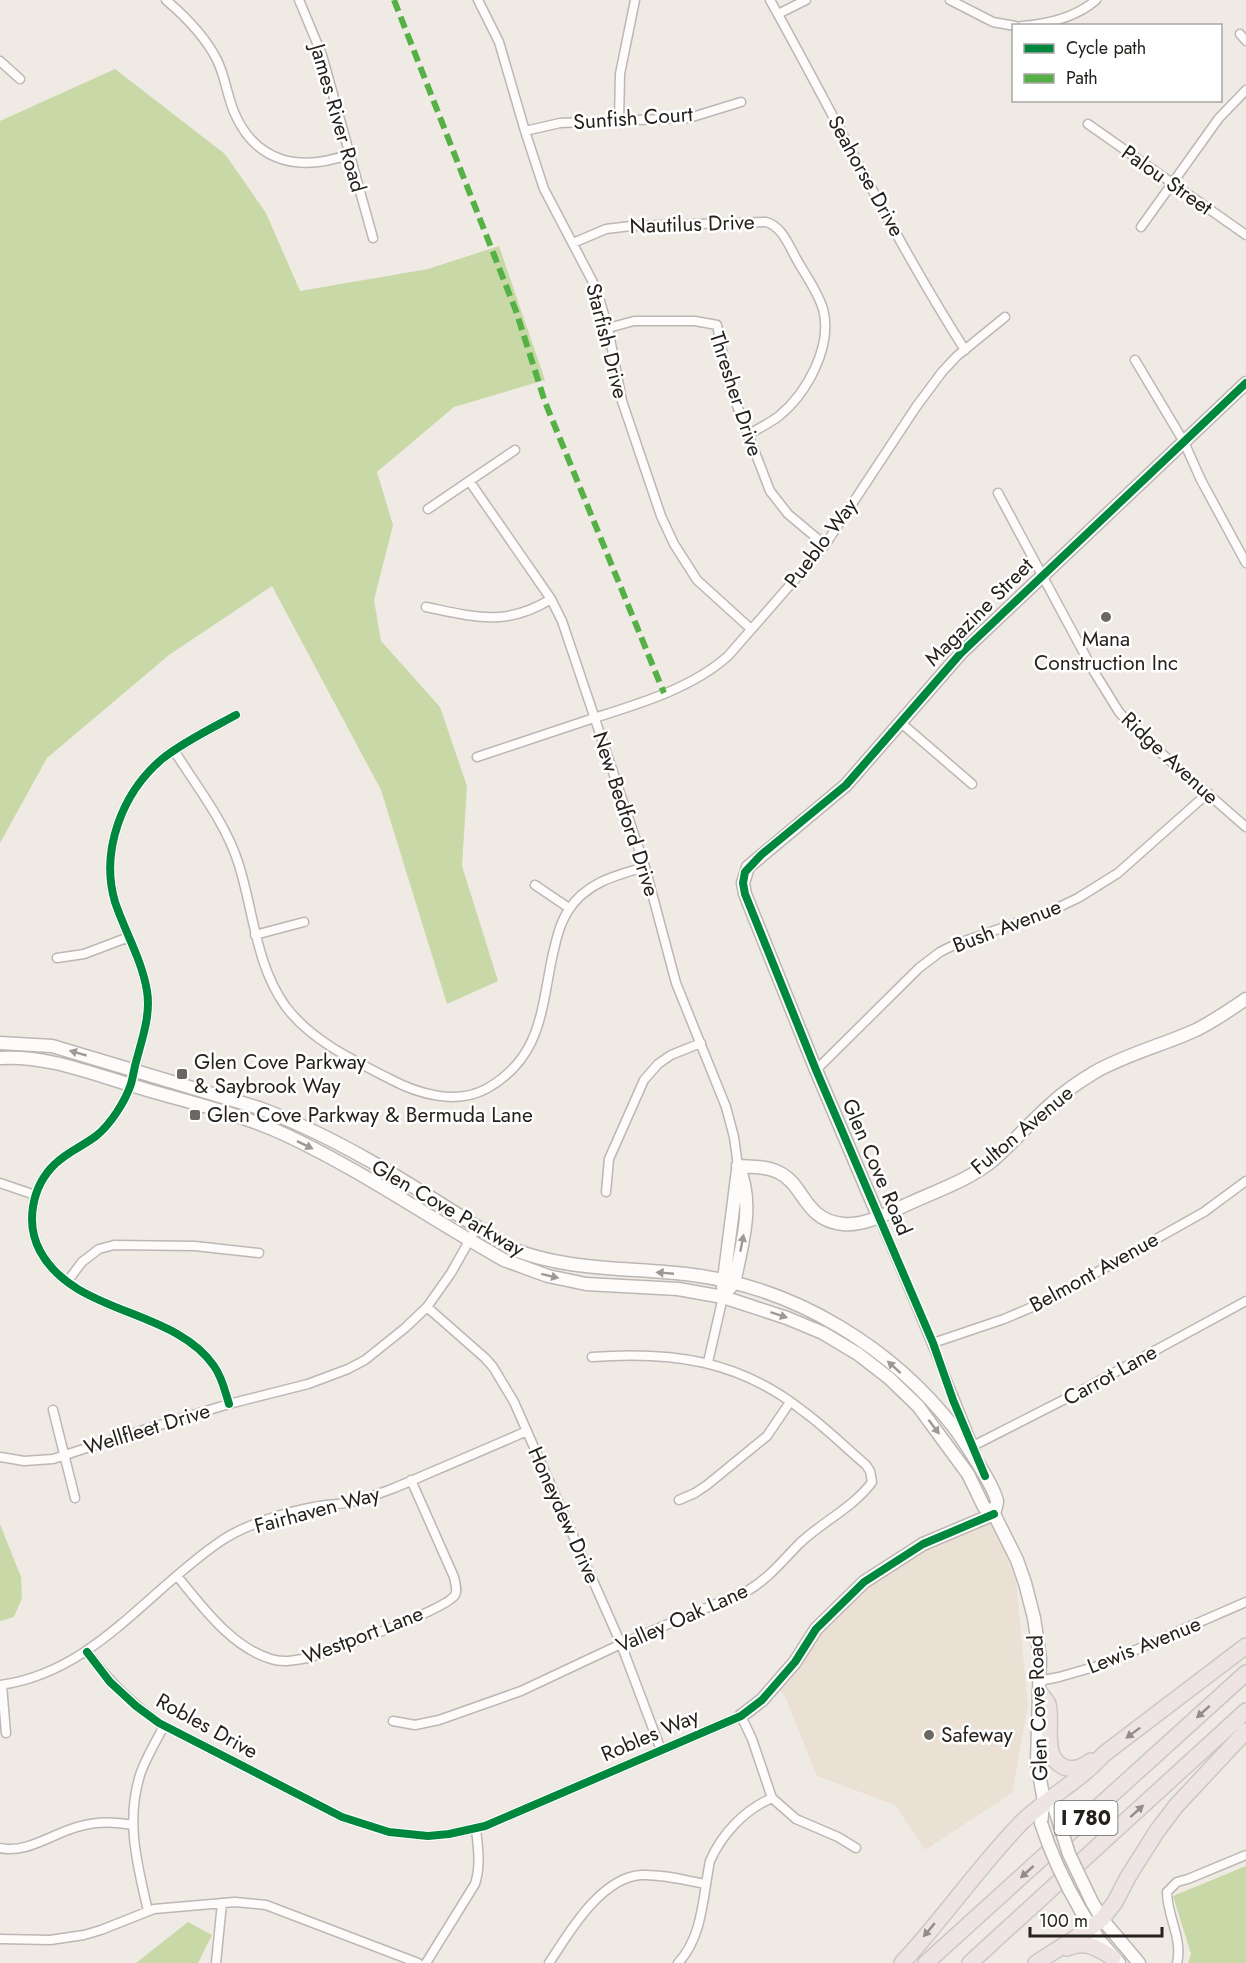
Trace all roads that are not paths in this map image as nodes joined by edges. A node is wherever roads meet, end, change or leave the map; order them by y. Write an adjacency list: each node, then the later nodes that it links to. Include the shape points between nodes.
1 (166, 0): 19 (street, via 196,29 216,57 233,110 258,145 289,162 303,164)
2 (299, 0): 19 (street, James River Road, via 322,55)
3 (478, 0): 18 (street, Starfish Drive, via 499,42)
4 (635, 0): 16 (street, via 620,74)
5 (770, 0): 9 (street, Seahorse Drive)
6 (806, 0): 9 (street)
7 (950, 0): 11 (street, via 993,22)
8 (1096, 0): 10 (street, via 1065,18)
9 (778, 14): 27 (street, Seahorse Drive)
10 (1033, 24)
11 (1012, 25)
12 (0, 62): 13 (street)
13 (20, 79)
14 (1246, 90): 20 (street, via 1219,118)
15 (741, 102): 16 (street, Sunfish Court, via 689,118)
16 (619, 120): 18 (street, Sunfish Court, via 560,123)
17 (1088, 124): 20 (street, Palou Street)
18 (525, 131): 24 (street, Starfish Drive, via 544,189)
19 (350, 154): 23 (street, James River Road)
20 (1171, 183): 21 (street); 22 (street, Palou Street)
21 (1141, 227)
22 (1246, 235)
23 (373, 238)
24 (573, 243): 26 (street, Starfish Drive, via 596,288); 30 (street, Nautilus Drive, via 606,229 631,226 766,222 778,228 820,300 824,336 820,356 797,397 778,417)
25 (1005, 317): 27 (street, Pueblo Way)
26 (608, 328): 30 (street, Thresher Drive, via 634,321 717,325 729,385); 41 (street, Starfish Drive, via 622,401 674,544 696,580)
27 (965, 350): 36 (street, Pueblo Way, via 942,372 916,407)
28 (1135, 360): 31 (street)
29 (1246, 383): 31 (main road, Magazine Street)
30 (747, 435): 36 (street, Thresher Drive, via 779,505)
31 (1184, 442): 37 (street); 38 (main road, Magazine Street)
32 (515, 450): 33 (street)
33 (470, 482): 35 (street); 39 (street, New Bedford Drive)
34 (998, 493): 38 (street, Ridge Avenue)
35 (428, 509)
36 (825, 545): 41 (street, Pueblo Way)
37 (1246, 563)
38 (1042, 574): 44 (main road, Magazine Street, via 960,653); 48 (street, Ridge Avenue, via 1119,712)
39 (551, 598): 40 (street, via 525,613 506,618); 43 (street, New Bedford Drive)
40 (426, 606)
41 (752, 629): 43 (street, Pueblo Way, via 728,656 698,678)
42 (236, 714): 45 (street)
43 (596, 718): 46 (street, Pueblo Way); 50 (street, New Bedford Drive)
44 (900, 722): 47 (street); 51 (main road, Magazine Street, via 841,790)
45 (175, 752): 55 (street, via 232,848); 56 (street, via 157,764 134,790 113,839 111,885)
46 (477, 757)
47 (972, 784)
48 (1208, 793): 49 (street, Ridge Avenue); 63 (street, Bush Avenue, via 1118,873 1078,898 940,952)
49 (1246, 827)
50 (645, 867): 53 (street, via 593,886); 59 (street, New Bedford Drive, via 676,983)
51 (745, 872): 63 (main road, Glen Cove Road, via 745,894)
52 (535, 885): 53 (street)
53 (569, 908): 55 (street, via 556,938 539,1023 522,1060 498,1082 476,1094 448,1097 419,1092 396,1082 315,1036 277,993)
54 (304, 922): 55 (street)
55 (255, 935)
56 (129, 937): 57 (street, via 84,954); 62 (street, via 147,992 144,1032)
57 (57, 958)
58 (1246, 999): 70 (main road, Fulton Avenue, via 1196,1030 1098,1071 1055,1100 979,1170)
59 (701, 1042): 65 (street, New Bedford Drive, via 726,1107); 68 (street, via 665,1059 644,1080 609,1159)
60 (0, 1043): 62 (main road, Glen Cove Parkway, one-way to 60, via 52,1046)
61 (0, 1058): 64 (main road, Glen Cove Parkway, via 60,1064)
62 (134, 1071): 64 (street); 71 (main road, Glen Cove Parkway, via 295,1122)
63 (816, 1071): 70 (main road, Glen Cove Road)
64 (131, 1085): 69 (street, via 109,1123 54,1164); 72 (main road, Glen Cove Parkway, one-way to 72, via 283,1134 327,1155)
65 (738, 1166): 70 (main road, Fulton Avenue, via 778,1171 827,1220 843,1224); 75 (main road, New Bedford Drive, via 745,1181 747,1220)
66 (1246, 1181): 79 (street, Belmont Avenue, via 1204,1212 1044,1302)
67 (0, 1183): 69 (street)
68 (606, 1192)
69 (35, 1195): 74 (street, via 32,1218 39,1251 55,1274)
70 (879, 1218): 79 (street, Glen Cove Road)
71 (477, 1227): 72 (street, Wellfleet Drive); 75 (main road, Glen Cove Parkway, one-way to 71, via 551,1261 510,1248)
72 (470, 1241): 76 (main road, Glen Cove Parkway, one-way to 76, via 504,1260 548,1276 586,1284 678,1289); 78 (street, Wellfleet Drive)
73 (259, 1253): 74 (street, via 195,1246 114,1245 99,1249)
74 (67, 1282): 83 (street, via 180,1336 215,1366)
75 (728, 1282): 76 (main road, New Bedford Drive); 90 (main road, Glen Cove Parkway, one-way to 75, via 946,1418 870,1347 829,1320 784,1299)
76 (723, 1297): 81 (street, New Bedford Drive); 89 (main road, Glen Cove Parkway, one-way to 89, via 787,1318 858,1354 918,1406)
77 (1246, 1301): 86 (street, Carrot Lane)
78 (426, 1307): 83 (street, Wellfleet Drive, via 365,1360 308,1384); 85 (street, Honeydew Drive, via 493,1367)
79 (933, 1343): 86 (street, Glen Cove Road)
80 (592, 1357): 81 (street, Valley Oak Lane, via 653,1355)
81 (708, 1362): 82 (street, Valley Oak Lane, via 757,1382)
82 (790, 1402): 93 (street, via 767,1436 707,1485); 97 (street, Valley Oak Lane, via 866,1465 872,1482 801,1542 765,1580)
83 (229, 1404): 87 (street, Wellfleet Drive)
84 (53, 1410): 87 (street)
85 (527, 1431): 91 (street, Fairhaven Way); 97 (street, Honeydew Drive)
86 (973, 1446): 90 (street, Glen Cove Road)
87 (65, 1456): 88 (street, Wellfleet Drive, via 39,1461); 92 (street)
88 (0, 1457)
89 (968, 1474): 94 (main road, Glen Cove Road, via 984,1508)
90 (985, 1476): 94 (main road, Glen Cove Road, via 997,1501)
91 (411, 1480): 95 (street, Fairhaven Way, via 349,1503 314,1507 253,1526 224,1539); 95 (street, Westport Lane, via 457,1589 451,1599 422,1614 308,1658 272,1660 240,1642 208,1613)
92 (75, 1498)
93 (679, 1500)
94 (994, 1514): 102 (main road, Glen Cove Road, via 1025,1583 1040,1658); 104 (main road, Robles Way, via 923,1544 864,1582 816,1629 767,1695)
95 (177, 1576): 99 (street, Fairhaven Way)
96 (1246, 1602): 102 (street, Lewis Avenue, via 1101,1665)
97 (621, 1644): 105 (street, Valley Oak Lane, via 520,1691 439,1720 415,1725); 109 (street, Honeydew Drive)
98 (1246, 1647): 110 (highway, one-way to 110)
99 (87, 1652): 101 (street, Fairhaven Way, via 40,1675); 106 (street, Robles Drive, via 110,1682)
100 (1246, 1673): 132 (highway, I 780, one-way to 132)
101 (1, 1685): 108 (street)
102 (1039, 1687): 110 (highway, via 1047,1703 1050,1747 1055,1760 1073,1769); 113 (main road, Glen Cove Road, via 1037,1763)
103 (1246, 1712): 133 (highway, I 780, one-way to 103)
104 (741, 1716): 109 (street, Robles Way); 112 (street)
105 (393, 1721)
106 (164, 1726): 111 (street, Robles Drive); 114 (street, via 141,1773)
107 (1246, 1731): 122 (highway, via 1176,1806 1142,1853 1115,1902)
108 (6, 1733)
109 (661, 1750): 115 (street, Robles Way)
110 (1104, 1754): 113 (highway)
111 (263, 1777): 115 (street, Robles Way, via 342,1816 388,1832 428,1836)
112 (772, 1798): 117 (street, via 796,1819); 119 (street, via 735,1823 722,1838)
113 (1050, 1806): 122 (main road, Glen Cove Road, bridge, via 1092,1902); 122 (main road, Glen Cove Road, bridge, via 1041,1823 1057,1867 1081,1911); 131 (highway, one-way to 131, via 1021,1824)
114 (133, 1825): 116 (street, via 99,1822 78,1826 32,1845); 121 (street)
115 (476, 1829): 128 (street, via 480,1859 475,1884)
116 (0, 1848)
117 (856, 1848)
118 (1246, 1855): 135 (street, via 1177,1882 1167,1892 1179,1949)
119 (705, 1884): 129 (street, via 669,1877 632,1877 602,1892); 130 (street, via 695,1935)
120 (222, 1902): 121 (street); 126 (street); 127 (street, via 266,1905)
121 (148, 1911): 123 (street, via 84,1935 50,1940)
122 (1097, 1923): 124 (main road, Glen Cove Road); 125 (highway); 134 (main road, Glen Cove Road)
123 (0, 1939)
124 (1116, 1960): 125 (highway, via 1085,1944)
125 (1039, 1961)
126 (218, 1962)
127 (418, 1963)
128 (426, 1963)
129 (549, 1963)
130 (678, 1963)
131 (902, 1963)
132 (926, 1963)
133 (970, 1963)
134 (1139, 1963)
135 (1177, 1963)

